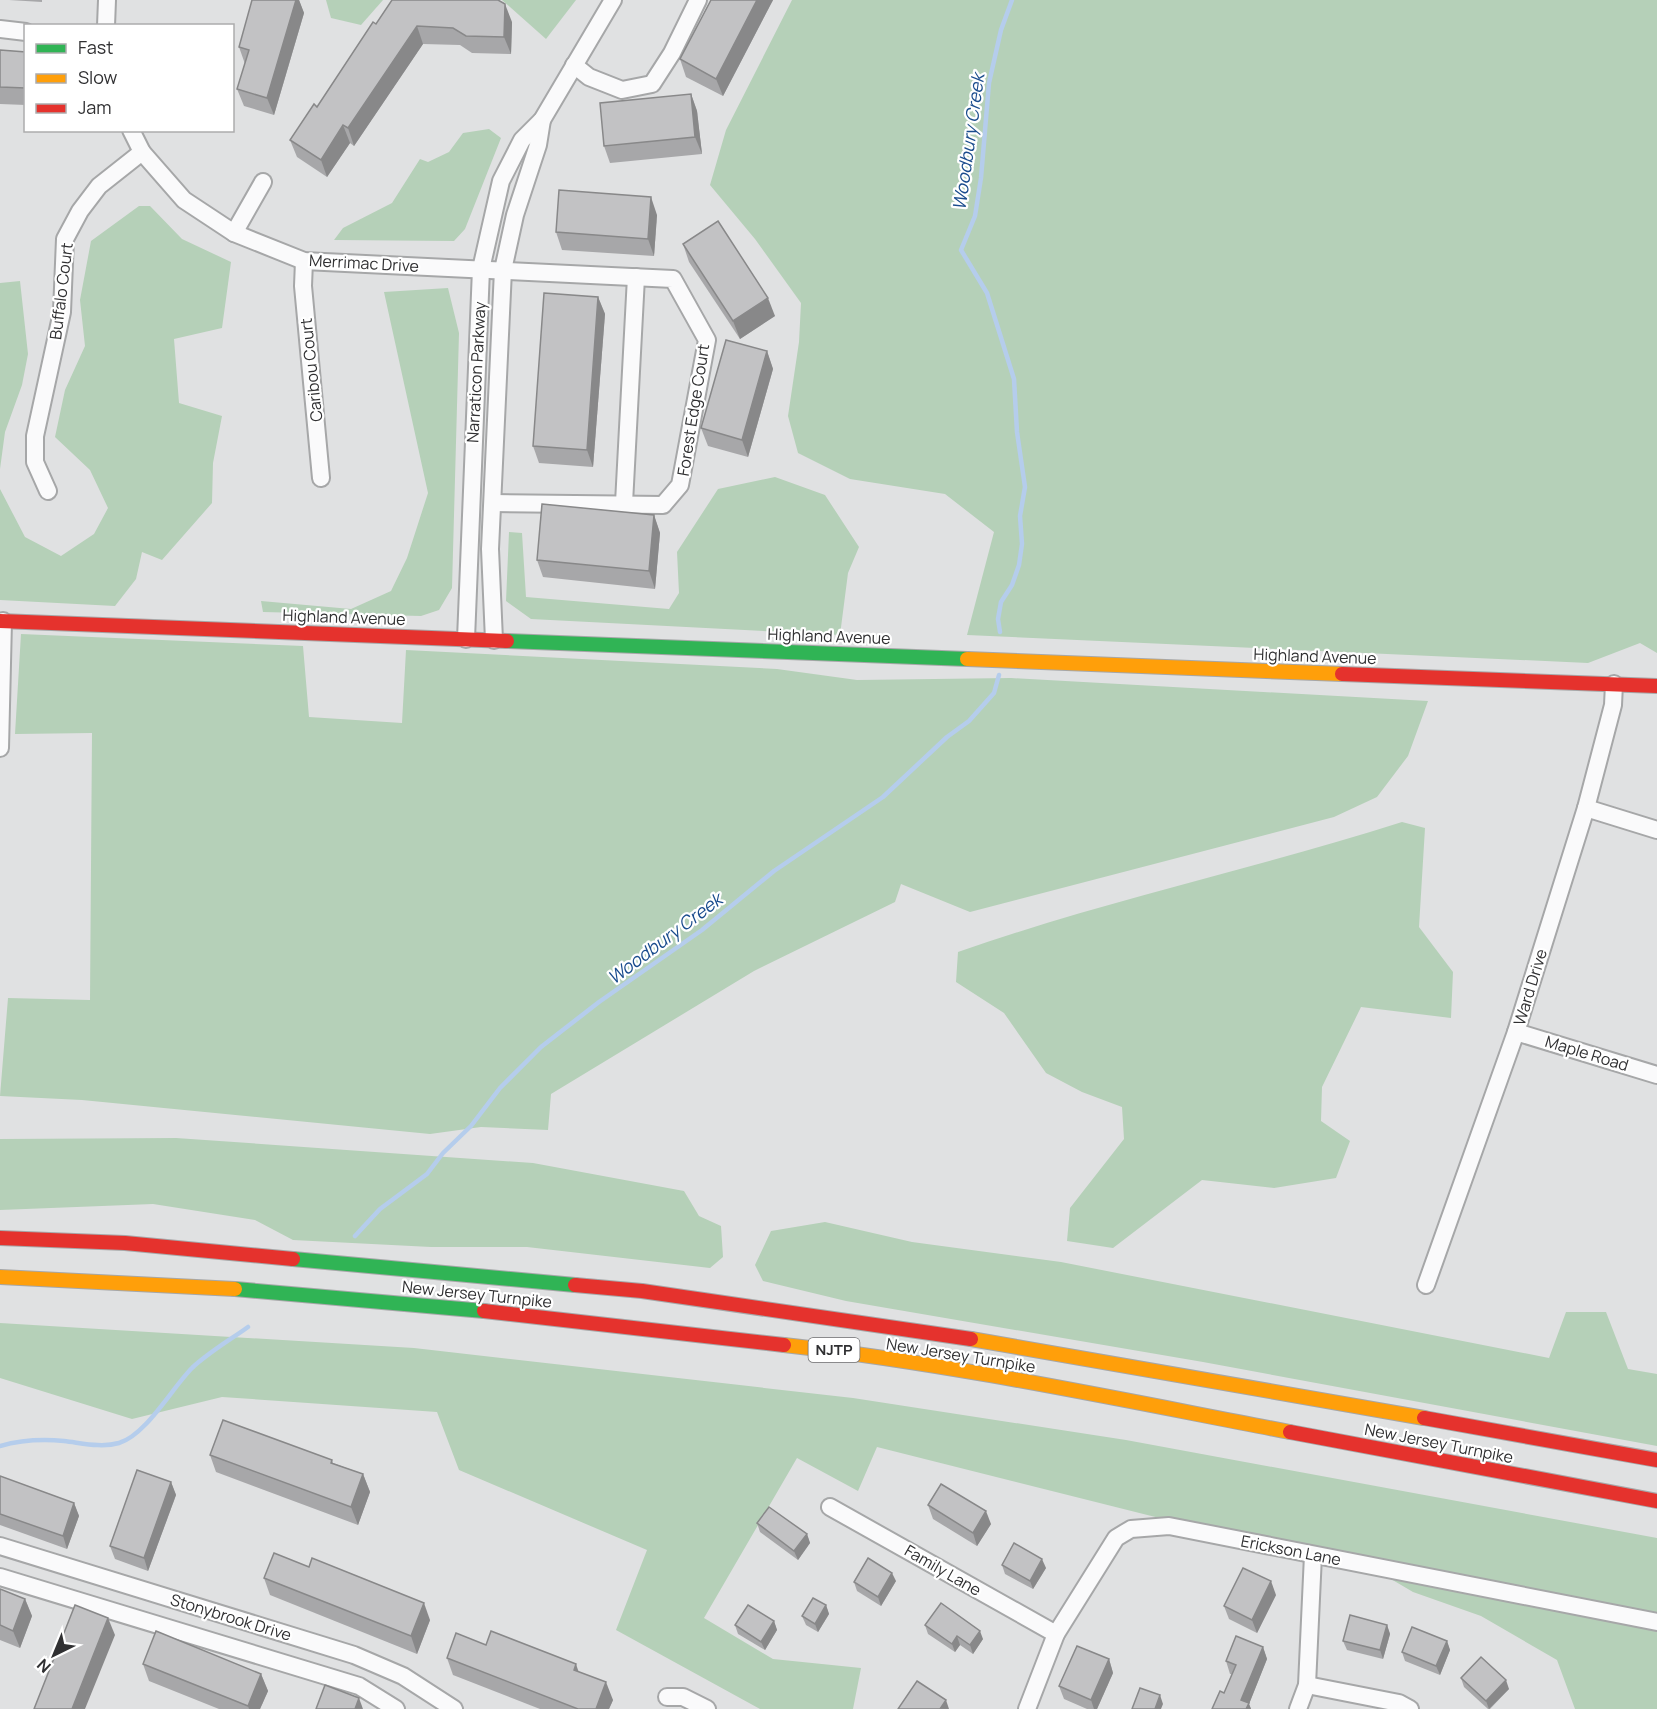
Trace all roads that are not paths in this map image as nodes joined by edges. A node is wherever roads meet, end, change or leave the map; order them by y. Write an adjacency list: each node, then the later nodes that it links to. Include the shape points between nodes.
1 (107, 0): 4 (street)
2 (613, 0): 7 (street, Narraticon Parkway)
3 (698, 0): 7 (street, via 652,84 622,90 589,77)
4 (106, 24)
5 (0, 29): 6 (street)
6 (24, 32)
7 (574, 65): 8 (street, Narraticon Parkway)
8 (542, 120): 14 (street, Narraticon Parkway, via 527,132 501,181); 15 (street, Narraticon Parkway)
9 (132, 132): 10 (street, Merrimac Drive)
10 (142, 152): 12 (street, Merrimac Drive, via 184,200); 18 (street, Buffalo Court, via 99,186 65,238 62,312 35,436 35,462)
11 (263, 182): 12 (street)
12 (234, 233): 13 (street, Merrimac Drive)
13 (304, 261): 14 (street, Merrimac Drive); 17 (street, Caribou Court)
14 (481, 269): 15 (street, Merrimac Drive); 22 (street, Narraticon Parkway)
15 (503, 270): 16 (street, Forest Edge Court); 19 (street, Narraticon Parkway)
16 (636, 277): 20 (street); 20 (street, Forest Edge Court, via 673,279 707,340 680,485 663,505)
17 (321, 478)
18 (48, 491)
19 (493, 503): 20 (street, Forest Edge Court); 23 (street, Narraticon Parkway, via 490,549)
20 (624, 503)
21 (1, 621): 22 (main road, Highland Avenue); 26 (street)
22 (466, 639): 23 (main road, Highland Avenue)
23 (494, 640): 24 (main road, Highland Avenue)
24 (1614, 684): 25 (main road, Highland Avenue); 27 (street, Ward Drive, via 1613,705)
25 (1657, 686)
26 (0, 748)
27 (1586, 808): 28 (street); 29 (street, Ward Drive)
28 (1657, 830)
29 (1516, 1032): 30 (street, Maple Road); 33 (street, Ward Drive)
30 (1657, 1075)
31 (0, 1238): 34 (main road, New Jersey Turnpike / NJTP, via 125,1243 642,1291 1042,1349)
32 (0, 1277): 35 (main road, New Jersey Turnpike / NJTP, via 214,1287 499,1312 848,1352)
33 (1426, 1285)
34 (1657, 1460)
35 (1657, 1501)
36 (830, 1507): 41 (street, Family Lane)
37 (0, 1546): 45 (street, Stonybrook Drive, via 354,1655 404,1676)
38 (1313, 1555): 40 (street, Erickson Lane); 41 (street, Erickson Lane, via 1169,1526 1131,1529 1116,1538); 42 (street)
39 (0, 1577): 44 (street, Stonybrook Drive, via 359,1686)
40 (1657, 1622)
41 (1056, 1634): 47 (street, Erickson Lane)
42 (1307, 1684): 48 (street); 49 (street, via 1398,1703)
43 (667, 1697): 46 (street, via 683,1697)
44 (390, 1707)
45 (454, 1709)
46 (707, 1709)
47 (1027, 1709)
48 (1298, 1709)
49 (1410, 1709)

